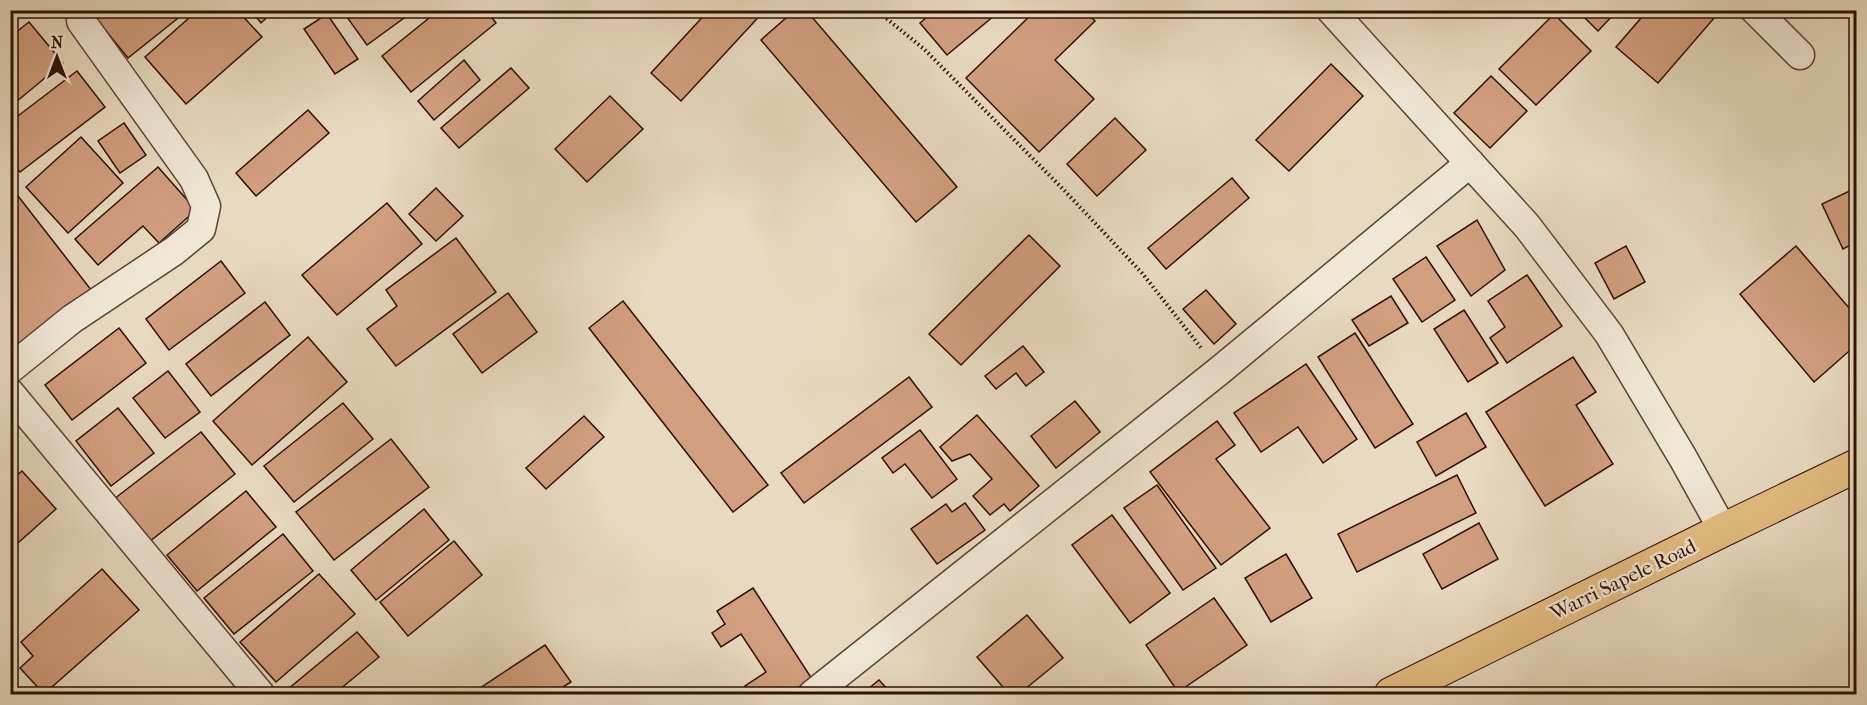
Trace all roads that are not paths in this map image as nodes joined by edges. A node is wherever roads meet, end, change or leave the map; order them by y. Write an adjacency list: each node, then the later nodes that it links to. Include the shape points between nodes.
1 (82, 10): 6 (street, via 81,21 194,179 206,206 201,229 72,319)
2 (1331, 10): 5 (street)
3 (1755, 10): 4 (street)
4 (1800, 55)
5 (1470, 163): 9 (street, via 1527,226 1609,334); 11 (street, via 1219,371)
6 (10, 369)
7 (10, 393): 10 (street)
8 (1857, 466): 9 (highway, Warri Sapele Road)
9 (1723, 530): 12 (highway, Warri Sapele Road)
10 (260, 694)
11 (813, 694)
12 (1391, 694)

